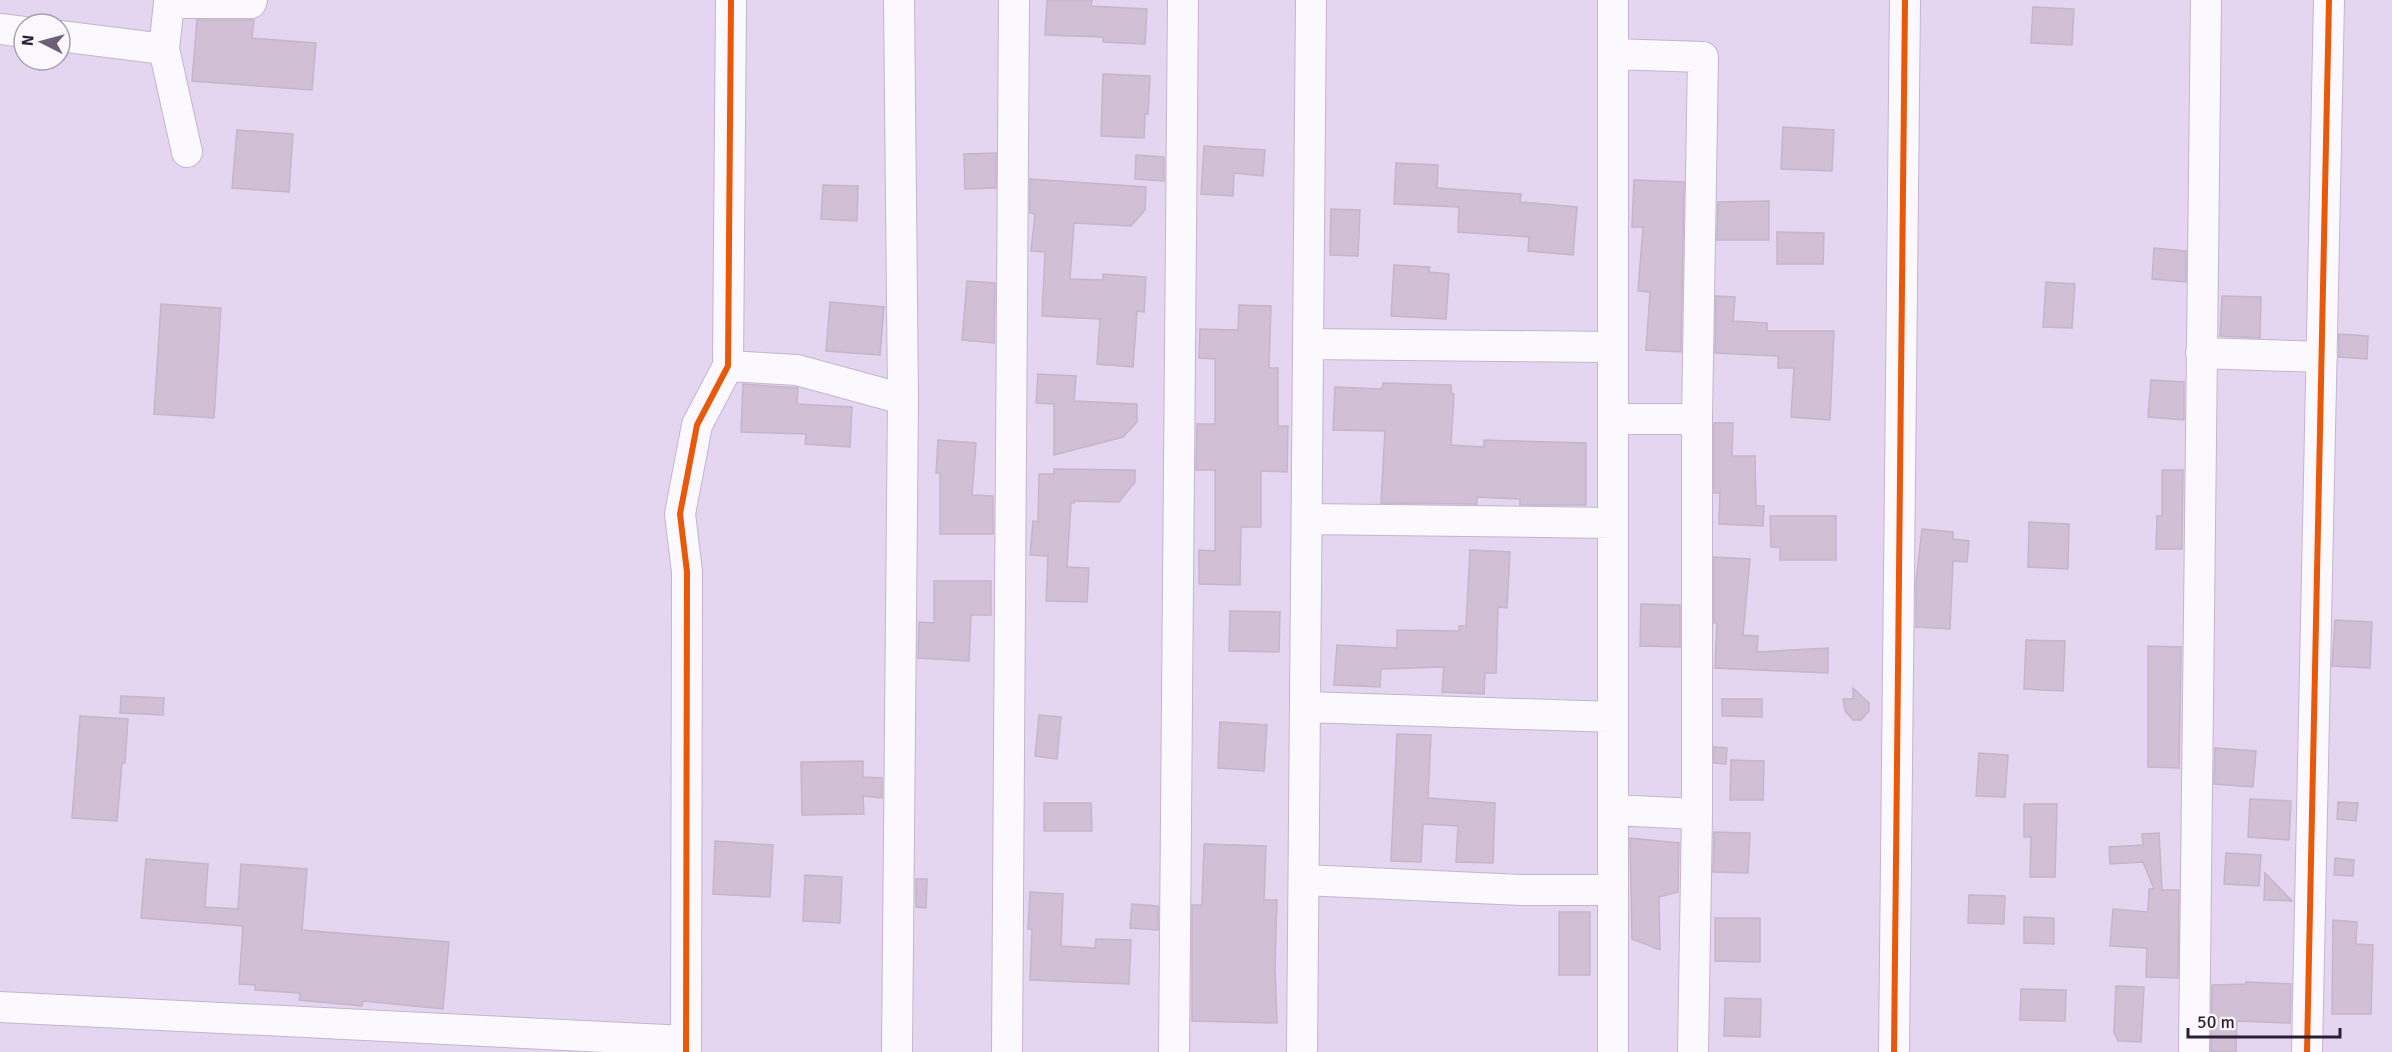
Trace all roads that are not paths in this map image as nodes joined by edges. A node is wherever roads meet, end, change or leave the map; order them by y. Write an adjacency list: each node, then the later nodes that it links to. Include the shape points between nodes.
1 (252, 0): 12 (street, via 169,3)
2 (731, 0): 19 (street)
3 (899, 0): 20 (street)
4 (1014, 0): 34 (street)
5 (1183, 0): 35 (street)
6 (1311, 0): 15 (street)
7 (1613, 0): 13 (street)
8 (1905, 0): 39 (street)
9 (2206, 0): 17 (street)
10 (2329, 0): 18 (street)
11 (72, 38): 12 (street)
12 (165, 50): 14 (street)
13 (1613, 54): 16 (street); 22 (street, via 1702,57)
14 (188, 152)
15 (1308, 344): 16 (street); 23 (street)
16 (1613, 347): 21 (street)
17 (2201, 353): 18 (street); 40 (street)
18 (2322, 357): 41 (street)
19 (728, 366): 20 (street, via 797,370); 32 (street, via 697,425 680,514 687,572)
20 (903, 399): 33 (street)
21 (1613, 419): 22 (street); 24 (street)
22 (1697, 419): 28 (street)
23 (1306, 519): 24 (street); 25 (street)
24 (1613, 523): 26 (street)
25 (1305, 707): 26 (street); 29 (street)
26 (1613, 717): 27 (street)
27 (1613, 810): 28 (street); 30 (street)
28 (1697, 814): 38 (street)
29 (1304, 880): 30 (street); 36 (street)
30 (1613, 890): 37 (street)
31 (0, 1007): 32 (street)
32 (686, 1046)
33 (897, 1052)
34 (1007, 1052)
35 (1174, 1052)
36 (1302, 1052)
37 (1613, 1052)
38 (1693, 1052)
39 (1894, 1052)
40 (2194, 1052)
41 (2307, 1052)

